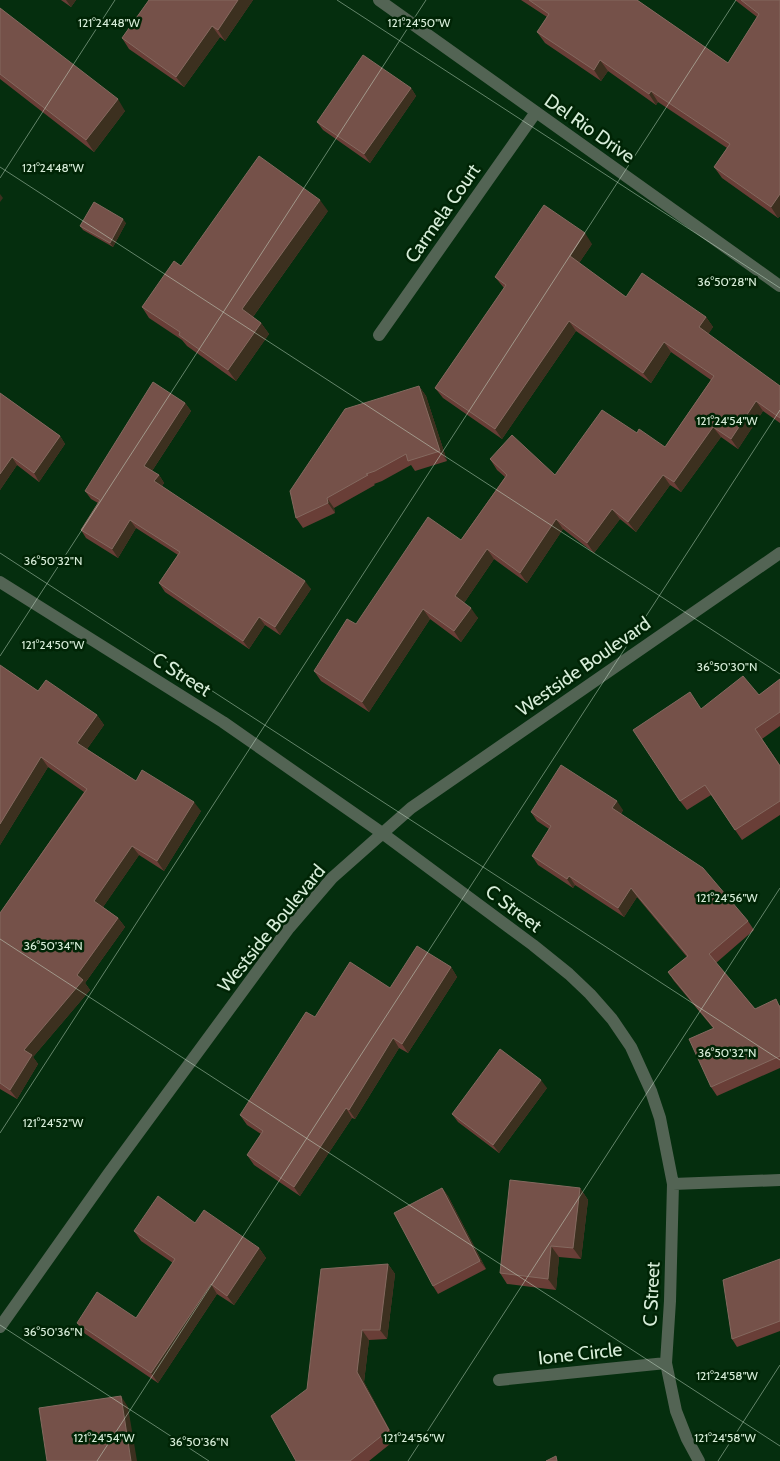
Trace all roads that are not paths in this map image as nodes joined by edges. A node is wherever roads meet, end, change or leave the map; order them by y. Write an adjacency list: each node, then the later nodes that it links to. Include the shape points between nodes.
1 (379, 0): 2 (street, Del Rio Drive)
2 (536, 112): 3 (street, Del Rio Drive); 4 (street, Carmela Court)
3 (780, 286)
4 (379, 335)
5 (780, 553): 7 (street, Westside Boulevard, via 412,808)
6 (1, 583): 7 (street, C Street, via 223,722)
7 (382, 833): 9 (street, C Street, via 569,974 612,1019 631,1047 651,1091 660,1118); 10 (street, Westside Boulevard, via 332,878 289,928)
8 (780, 1180): 9 (street)
9 (673, 1184): 11 (street, C Street)
10 (0, 1326)
11 (666, 1363): 12 (street, Ione Circle); 13 (street, C Street, via 676,1410)
12 (499, 1380)
13 (699, 1461)

